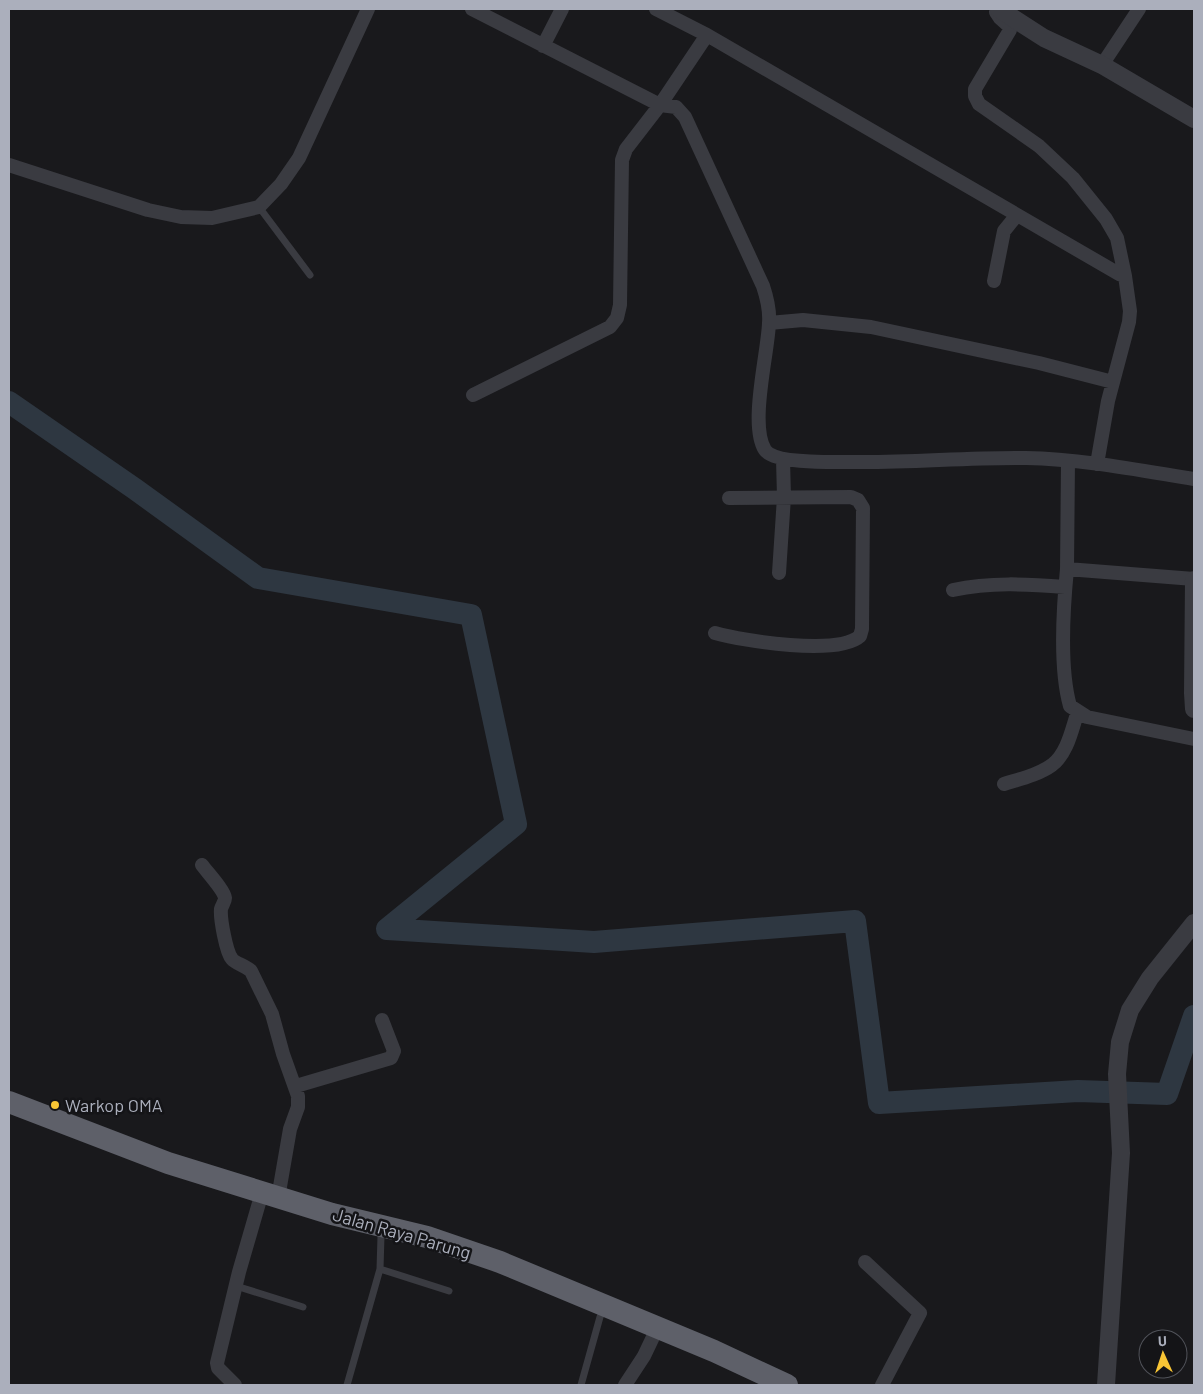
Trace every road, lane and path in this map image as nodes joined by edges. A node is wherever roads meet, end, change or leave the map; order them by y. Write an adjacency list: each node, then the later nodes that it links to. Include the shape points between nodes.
1 (368, 9): 13 (street, via 299,158)
2 (472, 9): 8 (street)
3 (562, 9): 8 (street)
4 (656, 9): 7 (street)
5 (998, 9): 9 (street, via 1044,38); 16 (street, via 996,12 1010,30 975,88 975,96 979,104 1039,146 1073,178 1117,238)
6 (1140, 9): 9 (street)
7 (707, 35): 10 (street); 14 (street)
8 (544, 46): 10 (street)
9 (1102, 65): 11 (street)
10 (660, 106): 18 (street, via 676,107 685,118 764,286); 20 (street, via 626,149 622,160 620,305 617,318 610,327)
11 (1194, 119)
12 (9, 165): 13 (street, via 148,210 181,216 212,218)
13 (260, 207): 15 (lane)
14 (1017, 215): 16 (street); 17 (street, via 1004,231)
15 (310, 275)
16 (1125, 276): 19 (street, via 1129,322)
17 (994, 281)
18 (769, 323): 19 (street, via 803,320 871,327); 21 (street, via 761,388 761,441 766,451)
19 (1113, 382): 23 (street)
20 (473, 395)
21 (783, 459): 22 (street, via 865,462 1027,458); 25 (street)
22 (1068, 461): 23 (street); 27 (street)
23 (1097, 464): 24 (street)
24 (1194, 479)
25 (784, 497): 26 (street); 28 (street); 32 (street, via 851,497 858,500 863,508 860,636 851,642 790,645 758,643)
26 (729, 498)
27 (1067, 569): 29 (street); 30 (street)
28 (779, 573)
29 (1194, 580): 33 (street)
30 (1065, 587): 31 (street, via 985,584); 34 (street, via 1066,691 1070,706)
31 (953, 590)
32 (715, 633)
33 (1194, 709)
34 (1078, 711): 35 (street, via 1087,717); 36 (street, via 1062,754 1053,764)
35 (1194, 739)
36 (1004, 784)
37 (202, 865): 40 (street, via 224,896 222,926 229,954 232,960 251,972 272,1014)
38 (1194, 923): 59 (street, via 1150,978 1130,1010 1120,1042 1116,1074 1121,1154)
39 (382, 1020): 40 (street, via 394,1051 391,1058)
40 (296, 1086): 43 (street, via 298,1107)
41 (9, 1102): 43 (highway, Jalan Raya Parung)
42 (9, 1115): 43 (highway, Jalan Raya Parung, via 162,1172)
43 (269, 1201): 44 (highway, Jalan Raya Parung, via 326,1223); 47 (street); 50 (highway, Jalan Raya Parung, via 427,1237 500,1262)
44 (381, 1236): 46 (lane); 50 (highway, Jalan Raya Parung, via 486,1267)
45 (865, 1262): 58 (street, via 920,1313)
46 (380, 1269): 48 (lane); 53 (lane)
47 (236, 1286): 49 (lane); 52 (street, via 218,1363 218,1368)
48 (449, 1291)
49 (302, 1307)
50 (602, 1312): 51 (highway, Jalan Raya Parung); 54 (lane); 57 (highway, Jalan Raya Parung, via 714,1351)
51 (654, 1336): 55 (street); 56 (highway, Jalan Raya Parung)
52 (235, 1385)
53 (347, 1385)
54 (581, 1385)
55 (625, 1385)
56 (759, 1385)
57 (787, 1385)
58 (882, 1385)
59 (1106, 1385)

